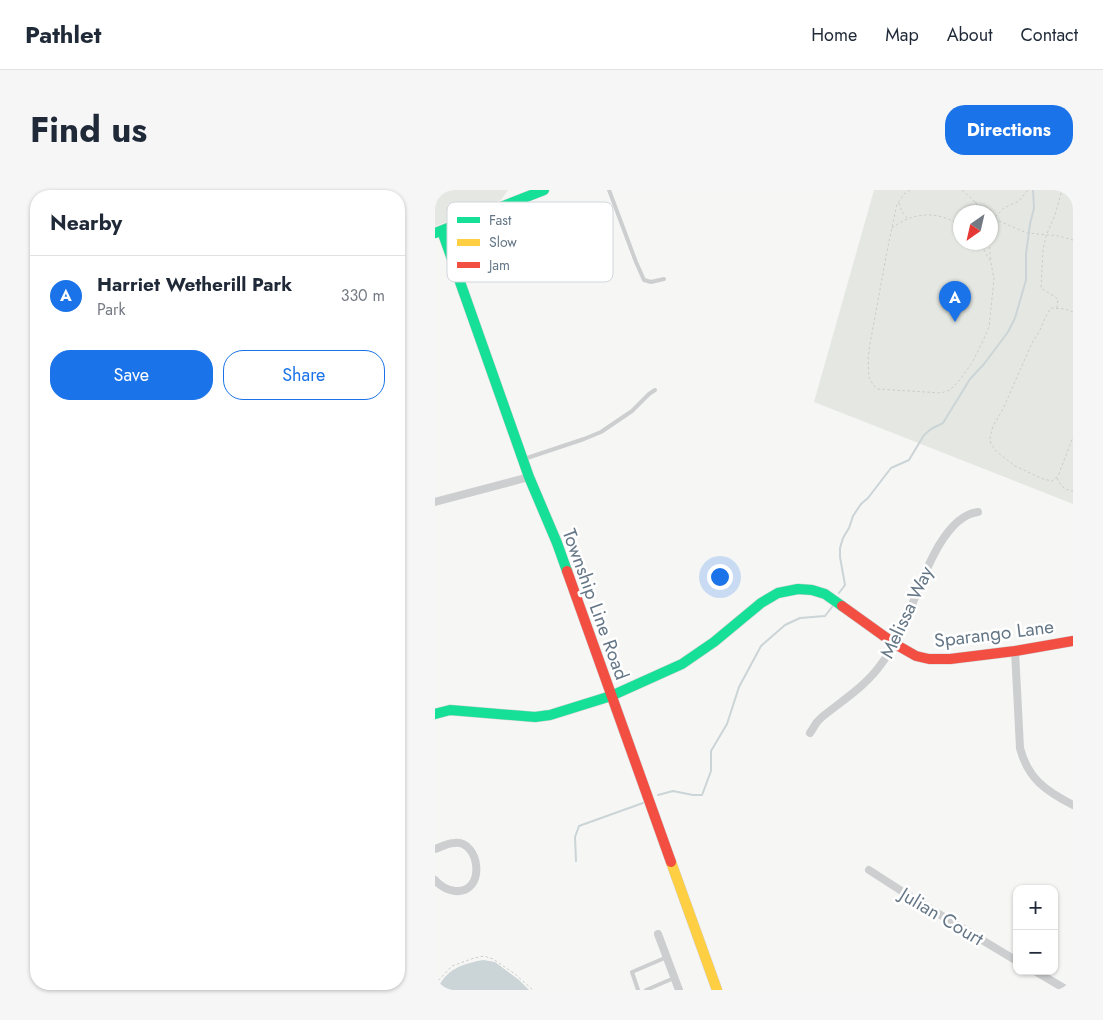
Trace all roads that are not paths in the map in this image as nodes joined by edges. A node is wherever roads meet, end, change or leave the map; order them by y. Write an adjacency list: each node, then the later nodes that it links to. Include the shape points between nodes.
1 (543, 190): 3 (street)
2 (609, 190): 6 (lane, via 644,280)
3 (513, 202)
4 (438, 232): 5 (street, Township Line Road)
5 (447, 256)
6 (665, 279)
7 (456, 282): 9 (street, Township Line Road)
8 (655, 390): 9 (lane, via 601,432)
9 (522, 460): 10 (street, Township Line Road)
10 (529, 477): 11 (street); 16 (street, Township Line Road, via 557,542)
11 (435, 502)
12 (978, 512): 14 (street, Melissa Way, via 963,518 935,552)
13 (1073, 641): 15 (street, Sparango Lane)
14 (895, 644): 15 (street, Sparango Lane, via 916,656 929,659); 16 (street, Sparango Lane, via 825,594 788,590 764,600 692,659); 18 (street, Melissa Way, via 869,680 822,717)
15 (1015, 651): 19 (street, via 1020,748 1024,760 1039,783)
16 (611, 696): 17 (street, Sparango Lane, via 550,716 450,710); 31 (street, Township Line Road)
17 (435, 714)
18 (810, 733)
19 (1073, 805)
20 (435, 849): 22 (street, via 455,842 468,848 474,855 477,874 468,888 460,891 444,888)
21 (869, 870): 25 (street, Julian Court)
22 (435, 880)
23 (658, 934): 24 (street)
24 (667, 957): 27 (street); 28 (lane, via 633,972)
25 (1013, 959)
26 (1042, 975): 32 (street)
27 (674, 978): 29 (lane); 30 (street)
28 (638, 990)
29 (646, 990)
30 (679, 990)
31 (717, 990)
32 (1067, 990)

